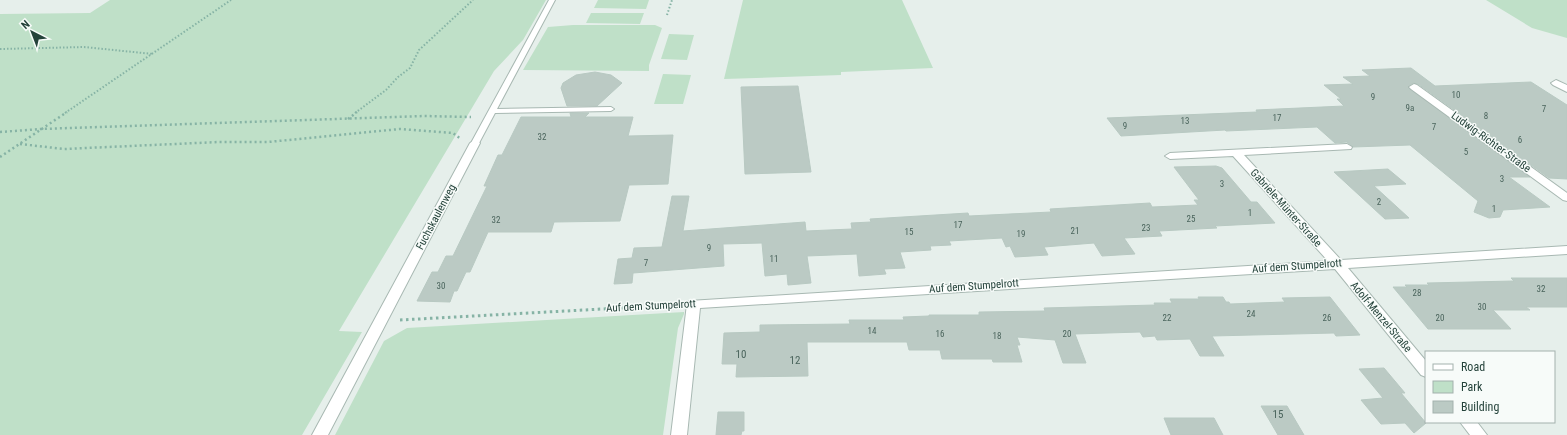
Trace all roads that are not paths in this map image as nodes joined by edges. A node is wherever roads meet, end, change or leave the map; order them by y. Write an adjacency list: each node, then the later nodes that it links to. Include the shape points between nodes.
1 (552, 0): 6 (lane, Fuchskaulenweg)
2 (1556, 83): 4 (street)
3 (1414, 86): 11 (street, Ludwig-Richter-Straße)
4 (1567, 89)
5 (611, 110): 6 (lane)
6 (492, 111): 7 (lane, Fuchskaulenweg)
7 (475, 143): 16 (street, Fuchskaulenweg)
8 (1347, 147): 9 (street, Gabriele-Münter-Straße)
9 (1236, 153): 10 (street, Gabriele-Münter-Straße); 13 (street, Gabriele-Münter-Straße)
10 (1170, 156)
11 (1567, 198)
12 (1567, 250): 13 (street, Auf dem Stumpelrott)
13 (1337, 263): 14 (street, Adolf-Menzel-Straße); 17 (street, Auf dem Stumpelrott, via 694,304)
14 (1425, 370)
15 (1469, 423): 18 (street)
16 (320, 435)
17 (679, 435)
18 (1479, 435)

